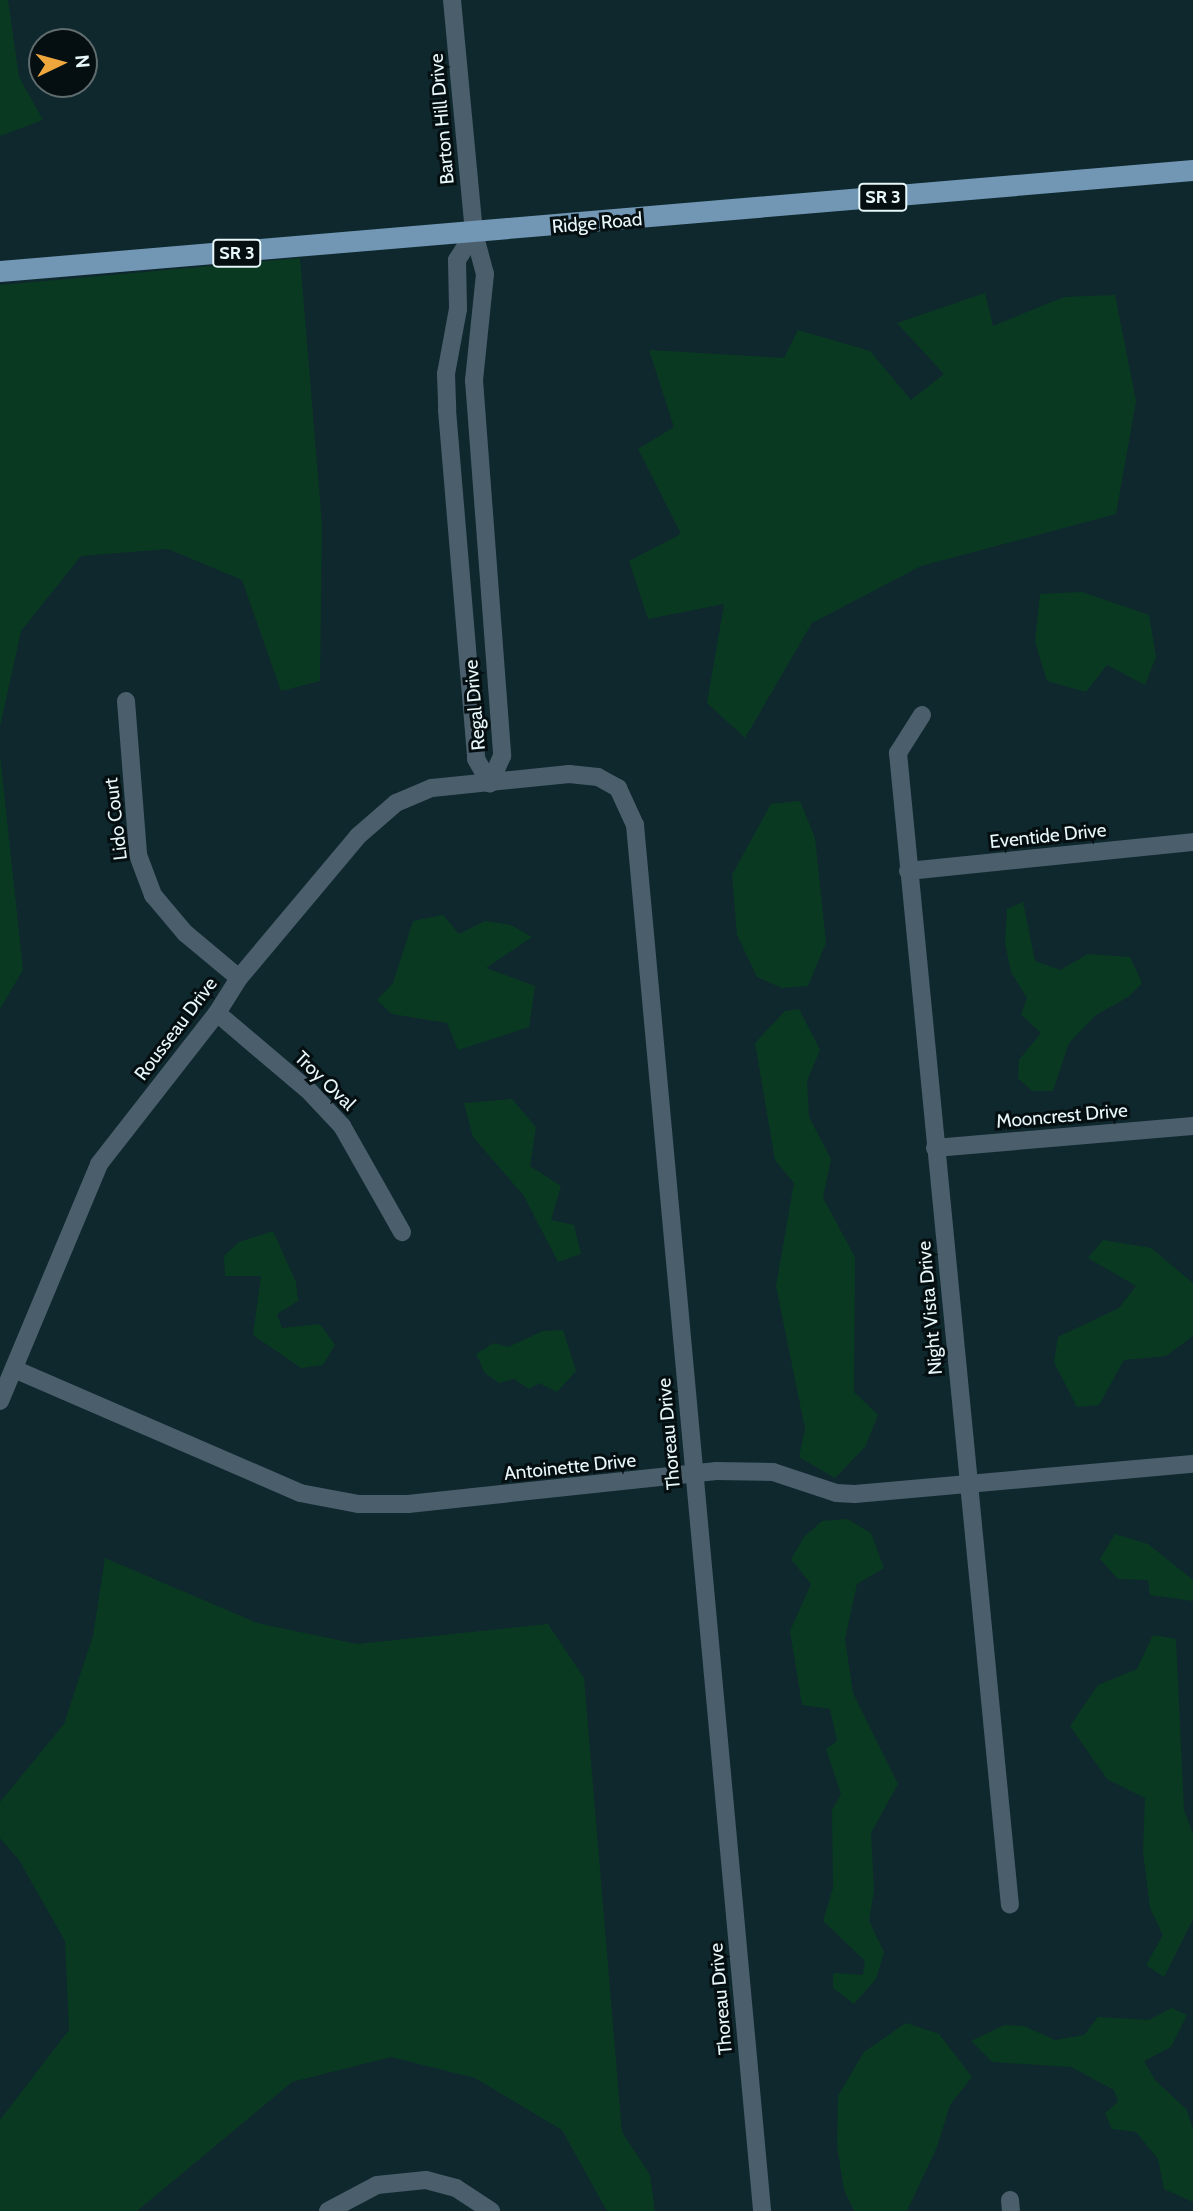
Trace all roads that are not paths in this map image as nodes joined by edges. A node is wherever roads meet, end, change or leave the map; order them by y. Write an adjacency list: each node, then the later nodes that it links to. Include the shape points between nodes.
1 (452, 0): 3 (street, Barton Hill Drive)
2 (1193, 170): 3 (main road, Ridge Road / SR 3)
3 (474, 233): 4 (main road, Ridge Road / SR 3); 5 (street, Regal Drive, via 485,274 474,380); 6 (street, Regal Drive, via 457,260 458,309 446,374)
4 (0, 271)
5 (480, 465): 6 (street); 9 (street, Regal Drive, via 502,756)
6 (453, 468): 9 (street, Regal Drive, via 475,759)
7 (126, 701): 12 (street, Lido Court, via 138,855 153,895 186,933)
8 (922, 715): 11 (street, Night Vista Drive, via 898,752)
9 (490, 783): 12 (street, Rousseau Drive, via 432,788 396,803 358,835); 20 (street, Thoreau Drive, via 569,774 598,777 618,788 631,812)
10 (1193, 842): 11 (street, Eventide Drive)
11 (908, 871): 15 (street, Night Vista Drive)
12 (239, 978): 13 (street, Rousseau Drive)
13 (217, 1013): 16 (street, Troy Oval, via 310,1091 342,1126); 17 (street, Rousseau Drive, via 99,1164)
14 (1193, 1126): 15 (street, Mooncrest Drive)
15 (935, 1148): 21 (street, Night Vista Drive)
16 (402, 1232)
17 (14, 1369): 18 (street, Rousseau Drive); 20 (street, Antoinette Drive, via 300,1493 359,1504 408,1504)
18 (0, 1401)
19 (1193, 1464): 21 (street, Antoinette Drive)
20 (694, 1473): 21 (street, Antoinette Drive, via 773,1472 836,1493 855,1494); 25 (street, Thoreau Drive)
21 (968, 1483): 22 (street, Night Vista Drive)
22 (1010, 1905)
23 (328, 2211): 24 (street, via 377,2185 426,2180 456,2188)
24 (491, 2211)
25 (762, 2211)

